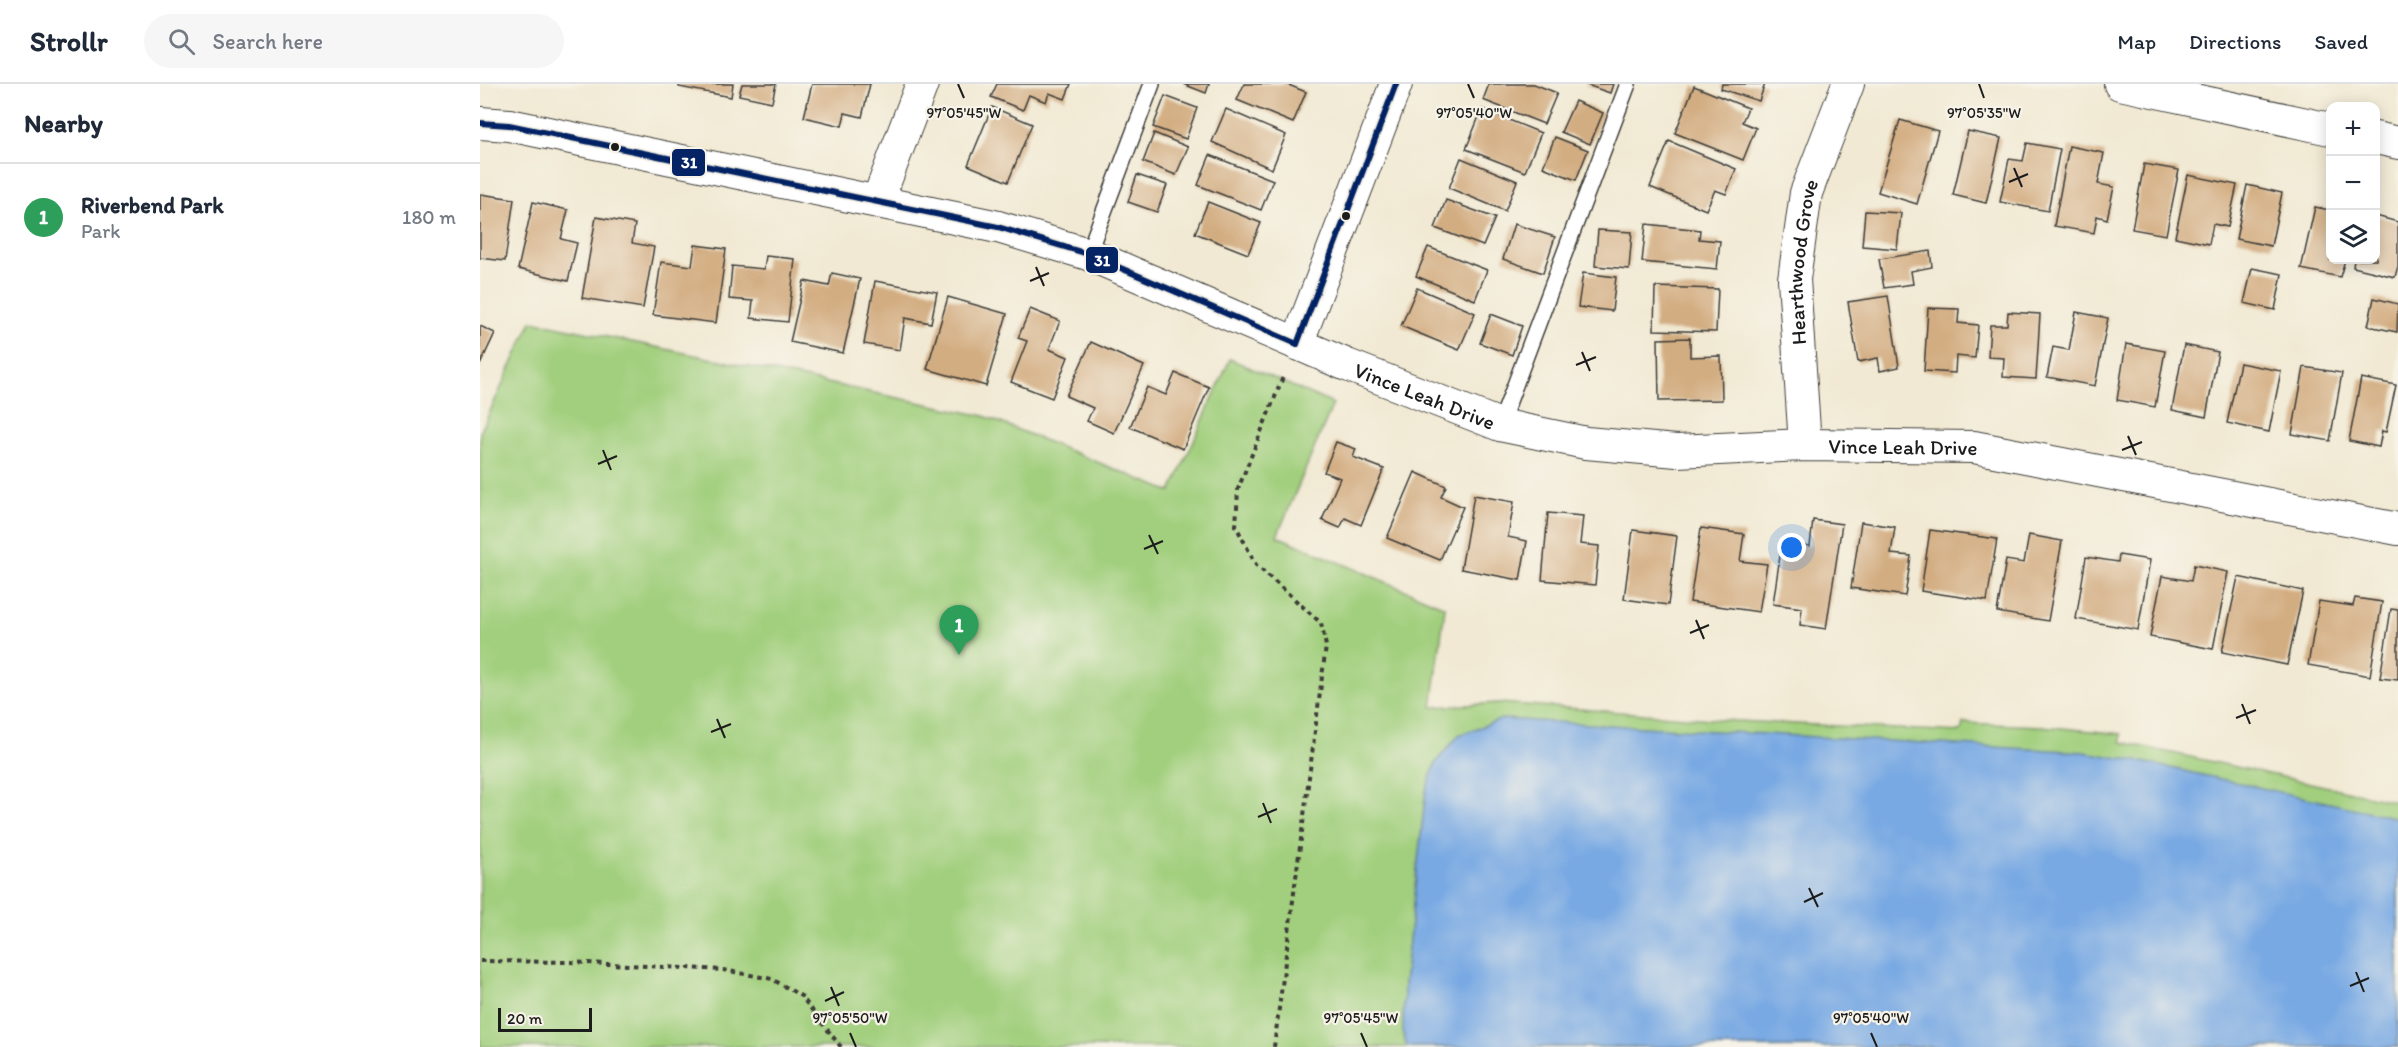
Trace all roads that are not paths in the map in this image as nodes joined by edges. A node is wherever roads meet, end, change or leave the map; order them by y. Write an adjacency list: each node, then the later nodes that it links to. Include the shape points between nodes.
1 (922, 84): 11 (street)
2 (1152, 84): 12 (lane)
3 (1396, 84): 13 (street)
4 (1628, 84): 14 (lane)
5 (1848, 84): 15 (street, Hearthwood Grove, via 1806,193 1794,279)
6 (2120, 84): 8 (street)
7 (480, 123): 11 (street, Vince Leah Drive, via 509,125)
8 (2326, 128)
9 (2380, 139): 10 (street)
10 (2398, 143)
11 (878, 200): 12 (street, Vince Leah Drive, via 998,227)
12 (1088, 254): 13 (street, Vince Leah Drive)
13 (1297, 344): 14 (street, Vince Leah Drive)
14 (1500, 425): 15 (street, Vince Leah Drive, via 1586,443 1677,451)
15 (1805, 445): 16 (street, Vince Leah Drive, via 1974,447)
16 (2398, 529)

